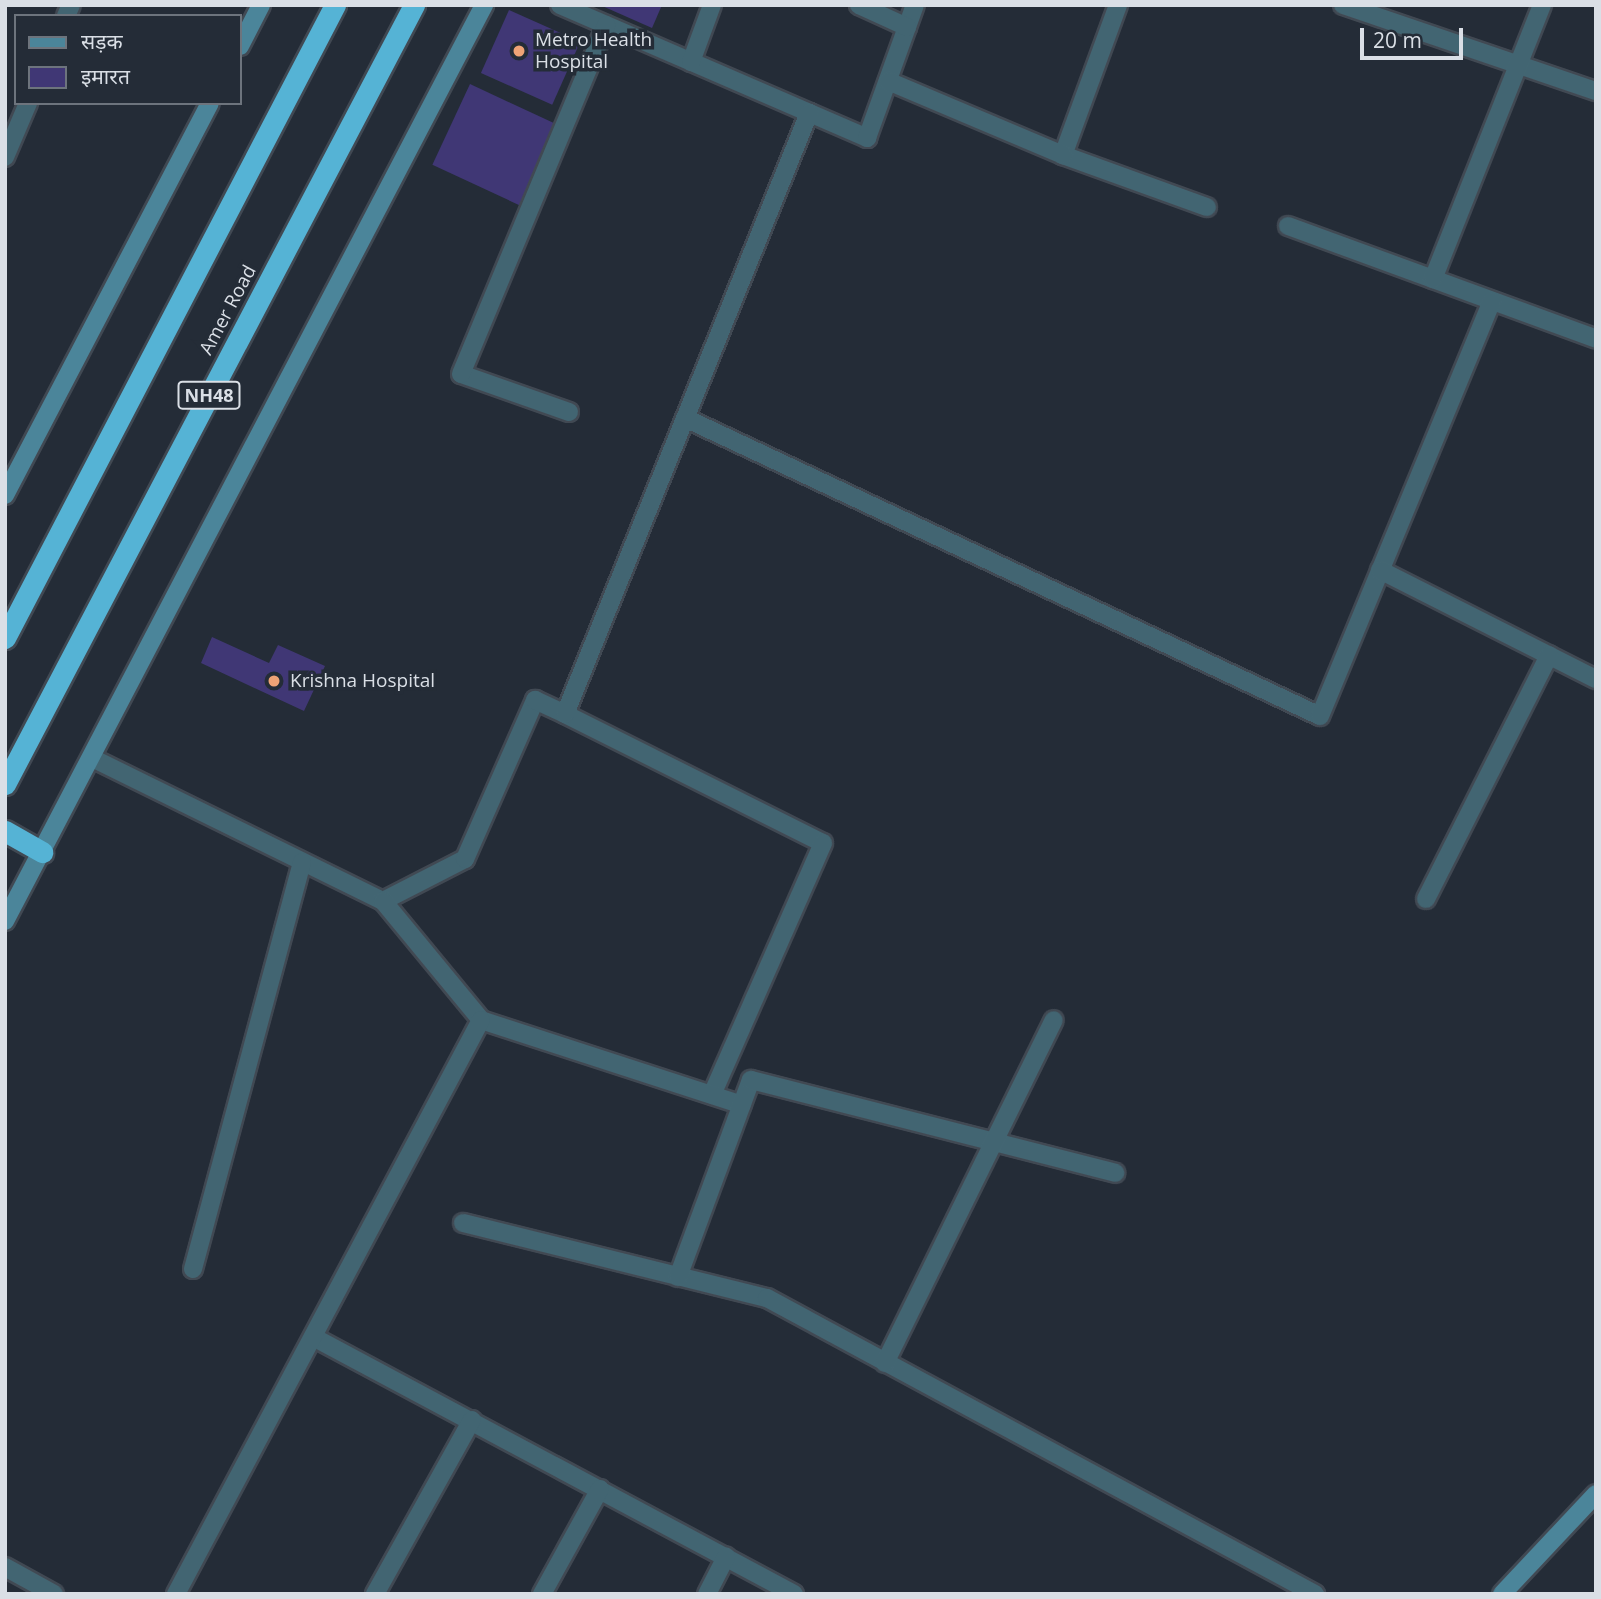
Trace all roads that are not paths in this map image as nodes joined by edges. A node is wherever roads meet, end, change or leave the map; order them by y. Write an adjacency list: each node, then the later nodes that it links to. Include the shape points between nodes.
1 (261, 5): 14 (street)
2 (335, 5): 33 (highway)
3 (414, 5): 38 (highway, Amer Road / NH48)
4 (484, 5): 37 (street)
5 (560, 5): 12 (street)
6 (712, 5): 15 (street)
7 (859, 5): 13 (street)
8 (915, 5): 13 (street)
9 (1118, 5): 22 (street)
10 (1343, 5): 16 (street)
11 (1542, 5): 16 (street)
12 (606, 25): 15 (street); 29 (street, via 461,374)
13 (907, 27): 17 (street)
14 (242, 42)
15 (691, 62): 21 (street)
16 (1522, 66): 18 (street); 26 (street)
17 (888, 81): 21 (street, via 867,138); 22 (street)
18 (1596, 91)
19 (27, 105): 23 (street)
20 (209, 105): 31 (street)
21 (809, 113): 30 (street)
22 (1063, 155): 24 (street)
23 (5, 157)
24 (1207, 208)
25 (1288, 226): 26 (street)
26 (1433, 279): 27 (street)
27 (1492, 301): 28 (street); 32 (street)
28 (1596, 339)
29 (569, 412)
30 (685, 418): 32 (street, via 1320,716); 36 (street)
31 (5, 495)
32 (1380, 570): 34 (street)
33 (5, 638)
34 (1549, 655): 35 (street); 42 (street)
35 (1596, 679)
36 (565, 714): 43 (street, via 535,700 465,859); 47 (street, via 823,844)
37 (92, 758): 40 (street); 41 (street)
38 (5, 784)
39 (5, 831): 40 (highway)
40 (42, 852): 44 (street)
41 (302, 862): 43 (street); 52 (street)
42 (1426, 899)
43 (383, 901): 45 (street)
44 (5, 922)
45 (481, 1020): 47 (street); 54 (street)
46 (1054, 1020): 49 (street)
47 (712, 1095): 48 (street)
48 (741, 1105): 49 (street, via 751,1080); 53 (street)
49 (993, 1146): 50 (street); 55 (street)
50 (1115, 1173)
51 (463, 1223): 53 (street)
52 (193, 1269)
53 (678, 1277): 55 (street, via 767,1298)
54 (315, 1338): 56 (street); 62 (street)
55 (885, 1363): 67 (street)
56 (472, 1420): 57 (street); 63 (street)
57 (600, 1489): 59 (street); 64 (street)
58 (1596, 1494): 68 (street)
59 (726, 1557): 65 (street); 66 (street)
60 (5, 1567): 61 (street)
61 (54, 1594)
62 (176, 1594)
63 (375, 1594)
64 (542, 1594)
65 (707, 1594)
66 (793, 1594)
67 (1315, 1594)
68 (1502, 1594)

